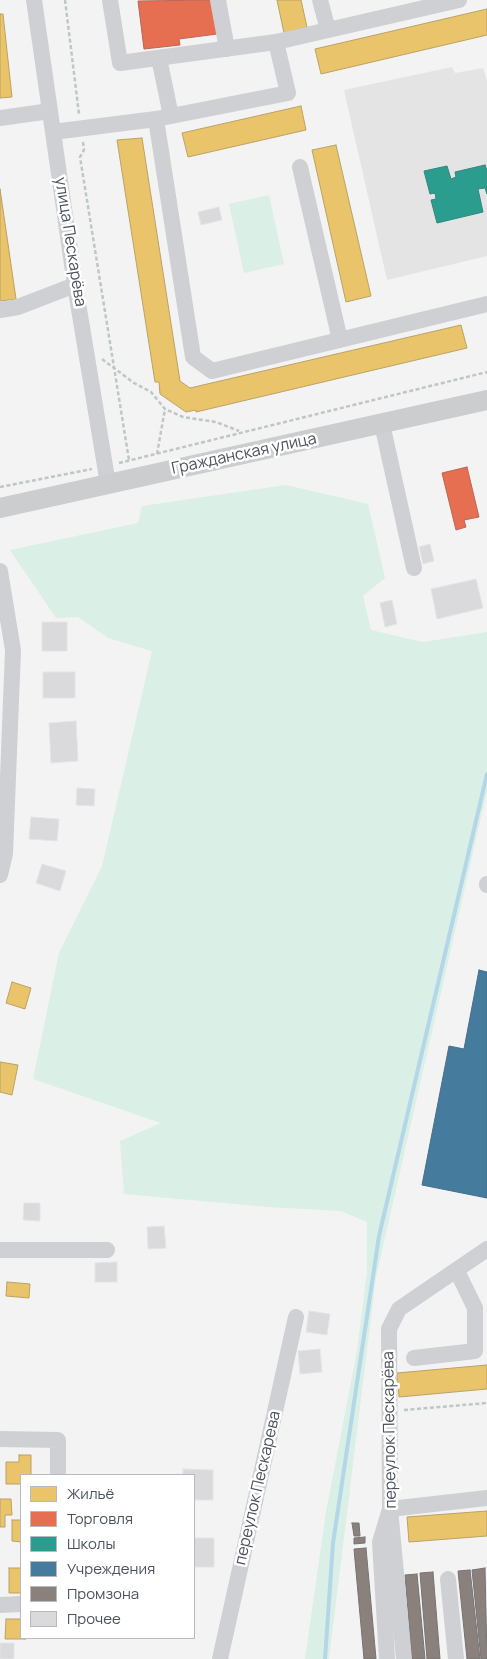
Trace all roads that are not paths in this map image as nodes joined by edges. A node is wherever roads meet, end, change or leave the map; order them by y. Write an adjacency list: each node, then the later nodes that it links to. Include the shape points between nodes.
1 (34, 0): 10 (street, улица Пескарёва)
2 (110, 0): 9 (street, via 120,63)
3 (218, 0): 8 (street)
4 (320, 0): 6 (street)
5 (459, 0): 6 (street)
6 (328, 30): 7 (street)
7 (276, 42): 8 (street); 11 (street, via 288,93)
8 (227, 49): 9 (street)
9 (159, 58): 11 (street)
10 (50, 111): 12 (street); 13 (street, улица Пескарёва)
11 (163, 117): 13 (street); 18 (street, via 193,357 212,370)
12 (0, 118)
13 (53, 132): 15 (street, улица Пескарёва)
14 (300, 167): 18 (street)
15 (75, 285): 17 (street, via 18,307); 21 (street, улица Пескарёва)
16 (487, 304): 18 (street)
17 (0, 310)
18 (340, 340)
19 (487, 400): 20 (main road, Гражданская улица)
20 (382, 424): 21 (main road, Гражданская улица); 23 (street)
21 (107, 475): 22 (main road, Гражданская улица)
22 (0, 508)
23 (414, 568)
24 (0, 571): 25 (street, via 13,650 5,854)
25 (0, 874)
26 (487, 1249): 29 (street, переулок Пескарёва)
27 (0, 1250): 28 (street)
28 (107, 1250)
29 (456, 1271): 31 (street, via 475,1308 475,1352); 35 (street, переулок Пескарёва, via 399,1308 389,1329)
30 (296, 1317): 39 (street, переулок Пескарева)
31 (414, 1358)
32 (0, 1439): 33 (street, via 58,1440)
33 (58, 1474)
34 (487, 1498): 35 (street)
35 (390, 1509): 40 (street, via 380,1542); 41 (street, переулок Пескарёва)
36 (448, 1579): 42 (street)
37 (0, 1604): 38 (street)
38 (20, 1604)
39 (220, 1659)
40 (387, 1659)
41 (404, 1659)
42 (456, 1659)

